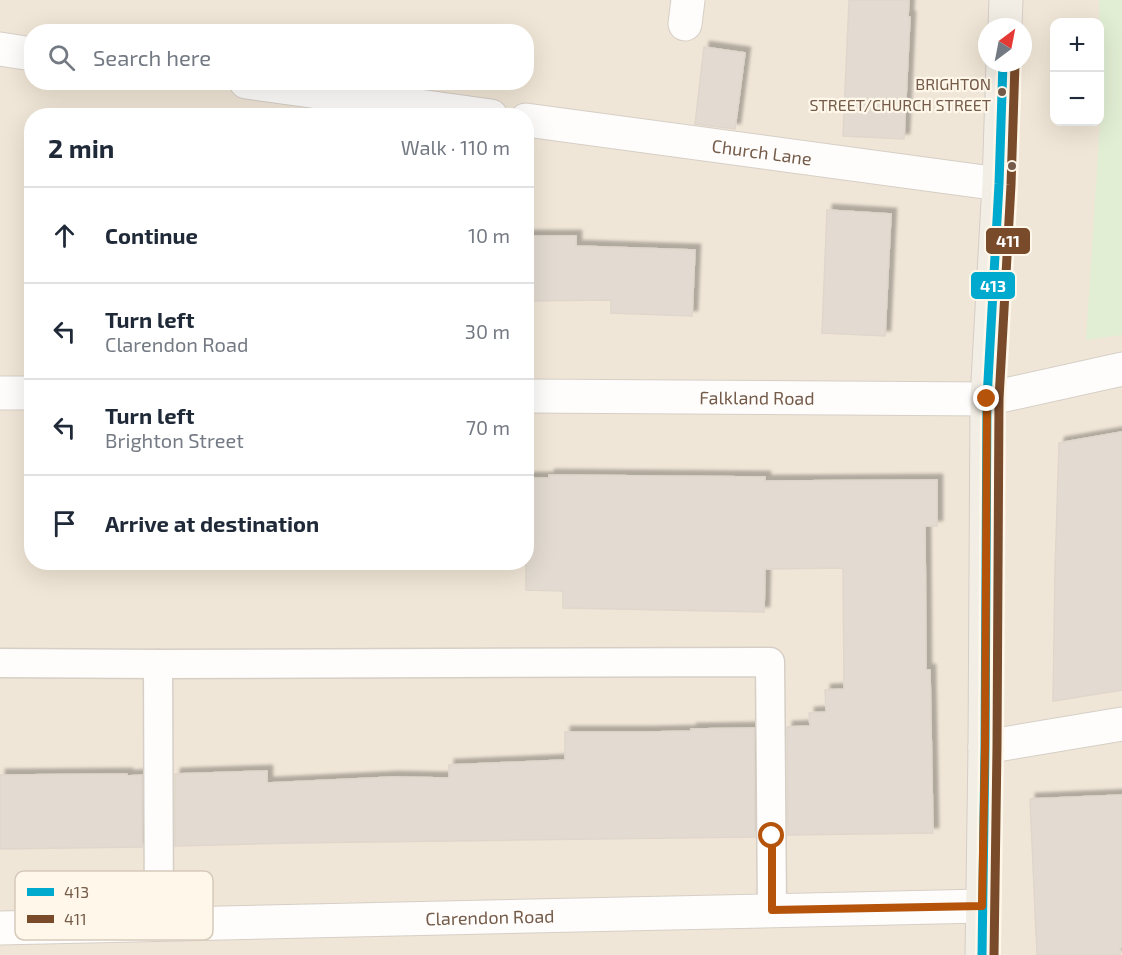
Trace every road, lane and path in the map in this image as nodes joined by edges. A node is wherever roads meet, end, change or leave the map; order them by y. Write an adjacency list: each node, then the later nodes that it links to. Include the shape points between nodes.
1 (1006, 0): 2 (main road)
2 (1005, 18)
3 (0, 49): 4 (street)
4 (24, 53)
5 (1003, 72): 9 (main road)
6 (304, 90): 7 (street)
7 (433, 108)
8 (534, 121): 9 (street, Church Lane)
9 (999, 184): 14 (main road)
10 (1122, 369): 14 (street, Falkland Road)
11 (0, 393): 12 (street)
12 (24, 393)
13 (534, 396): 14 (street, Falkland Road)
14 (987, 399): 18 (main road)
15 (0, 663): 16 (lane)
16 (158, 664): 19 (lane); 21 (lane, via 770,662)
17 (1122, 724): 18 (street)
18 (985, 747): 20 (main road)
19 (159, 871)
20 (982, 906): 21 (street, Clarendon Road); 25 (main road)
21 (772, 910): 22 (street, Clarendon Road)
22 (213, 923)
23 (0, 928): 24 (street, Clarendon Road)
24 (15, 928)
25 (982, 955)

